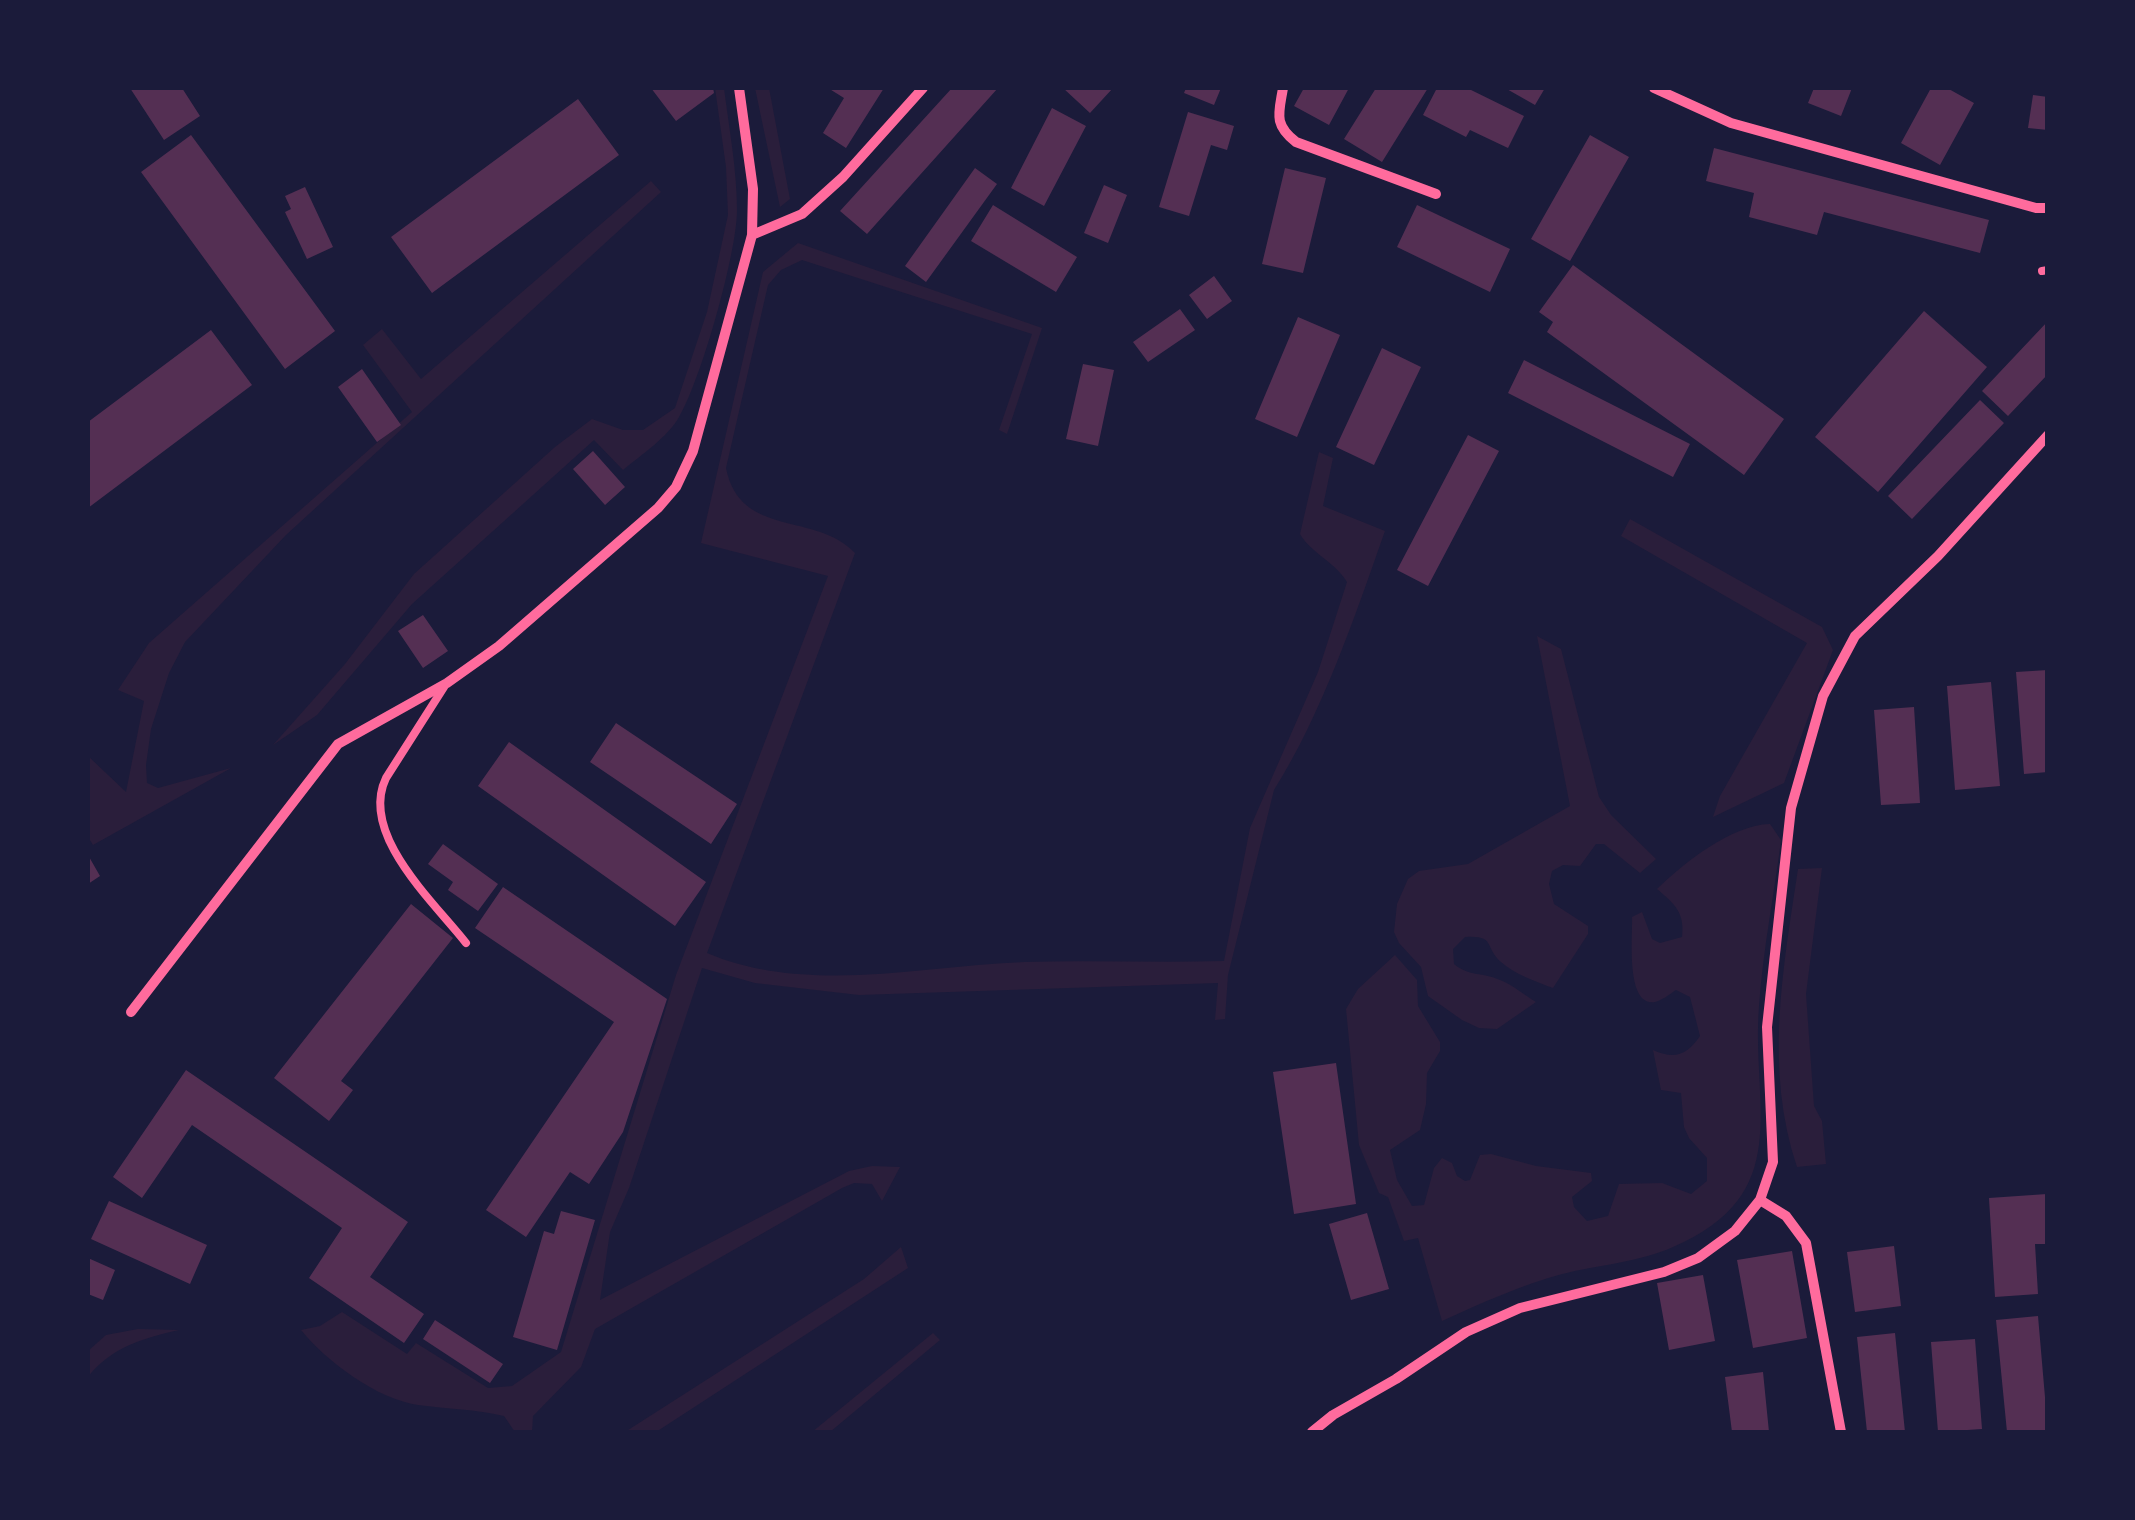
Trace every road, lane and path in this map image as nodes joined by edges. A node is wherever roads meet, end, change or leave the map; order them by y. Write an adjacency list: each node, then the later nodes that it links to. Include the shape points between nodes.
1 (739, 88): 7 (street, via 753,189)
2 (924, 88): 7 (street, via 802,214)
3 (1283, 88): 5 (street, via 1278,116 1296,142)
4 (1654, 88): 6 (street, via 1731,123)
5 (1436, 194)
6 (2048, 208)
7 (752, 236): 9 (street, via 710,399 676,488 499,646)
8 (2048, 435): 12 (street, via 1855,636 1823,696 1791,808 1767,1027 1773,1162)
9 (446, 684): 10 (lane, via 386,778 379,816 389,844); 11 (street, via 338,744)
10 (466, 943)
11 (130, 1012)
12 (1760, 1200): 13 (street, via 1735,1231 1698,1258 1520,1308 1466,1332); 14 (street, via 1786,1216 1806,1244)
13 (1312, 1432)
14 (1840, 1432)

